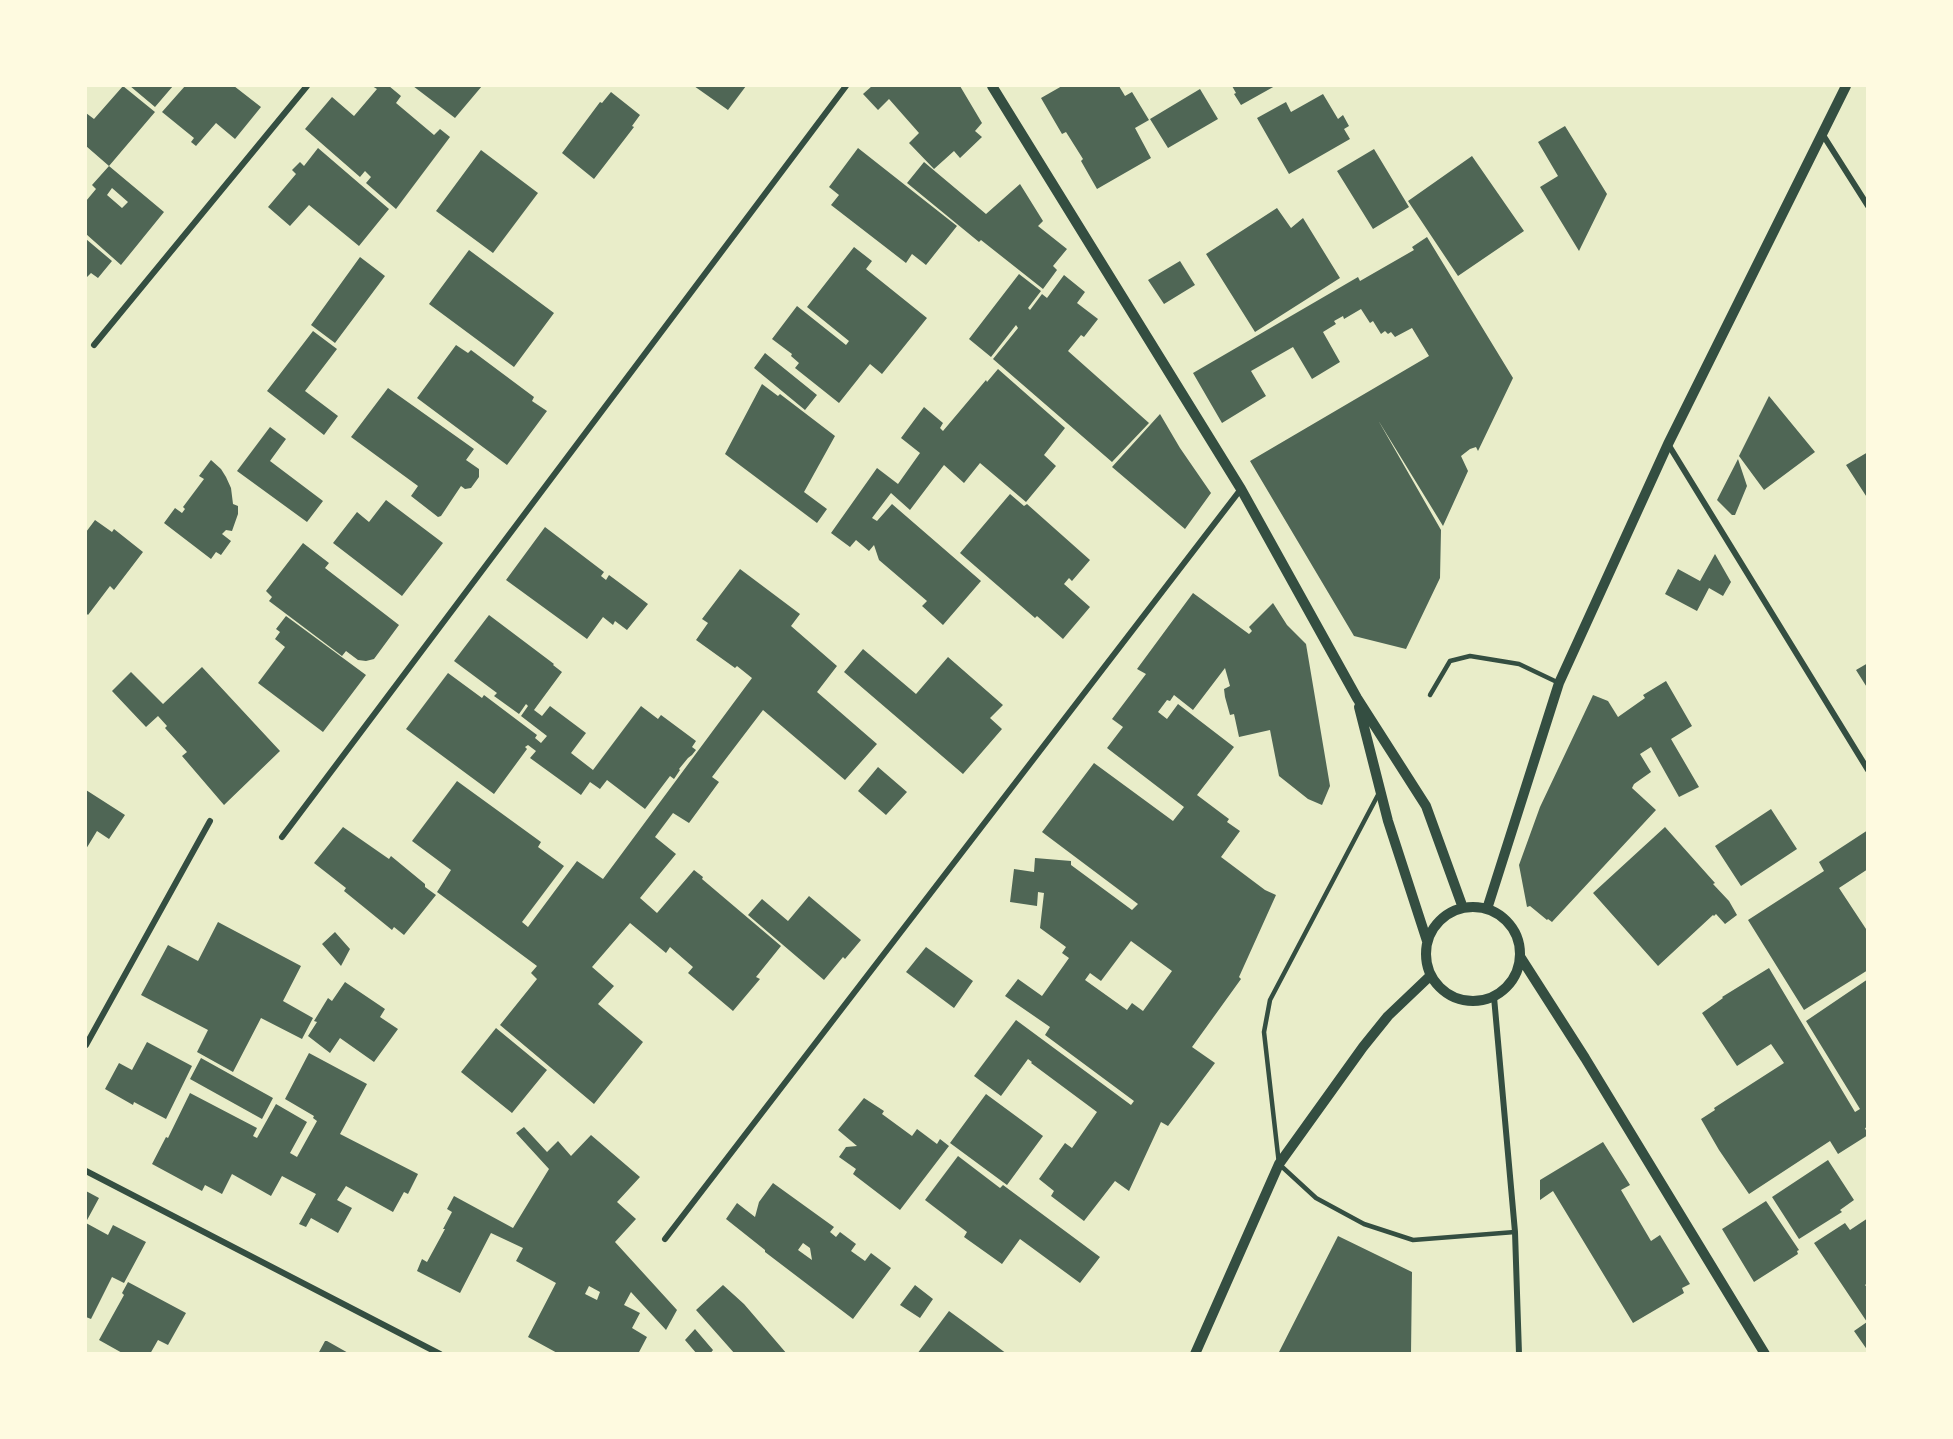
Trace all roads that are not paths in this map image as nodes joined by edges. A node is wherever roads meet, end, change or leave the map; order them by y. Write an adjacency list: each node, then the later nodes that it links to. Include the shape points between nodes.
1 (307, 86): 7 (street)
2 (846, 86): 16 (street)
3 (992, 86): 9 (street)
4 (1846, 86): 5 (street)
5 (1822, 135): 6 (street); 8 (street)
6 (1868, 206)
7 (94, 345)
8 (1668, 444): 10 (street); 13 (street)
9 (1240, 489): 12 (street); 27 (street)
10 (1559, 683): 11 (lane, via 1519,664 1470,656 1450,661); 18 (street)
11 (1430, 695)
12 (1357, 698): 14 (street); 17 (street, via 1426,806)
13 (1868, 770)
14 (1380, 791): 19 (street); 24 (lane, via 1270,1000 1264,1032)
15 (210, 821): 23 (street)
16 (282, 837)
17 (1463, 908): 18 (street); 19 (street, via 1440,920)
18 (1487, 909): 20 (street, via 1502,916 1513,928 1520,942)
19 (1427, 941): 21 (street, via 1425,959)
20 (1521, 958): 22 (street, via 1508,987); 31 (street)
21 (1430, 976): 22 (street, via 1442,990 1458,999); 24 (street, via 1382,1024)
22 (1494, 997): 26 (street)
23 (86, 1045)
24 (1279, 1164): 26 (lane, via 1316,1198 1364,1224 1413,1240); 29 (street)
25 (86, 1171): 28 (street)
26 (1515, 1232): 30 (street)
27 (665, 1239)
28 (440, 1353)
29 (1196, 1353)
30 (1519, 1353)
31 (1765, 1353)

